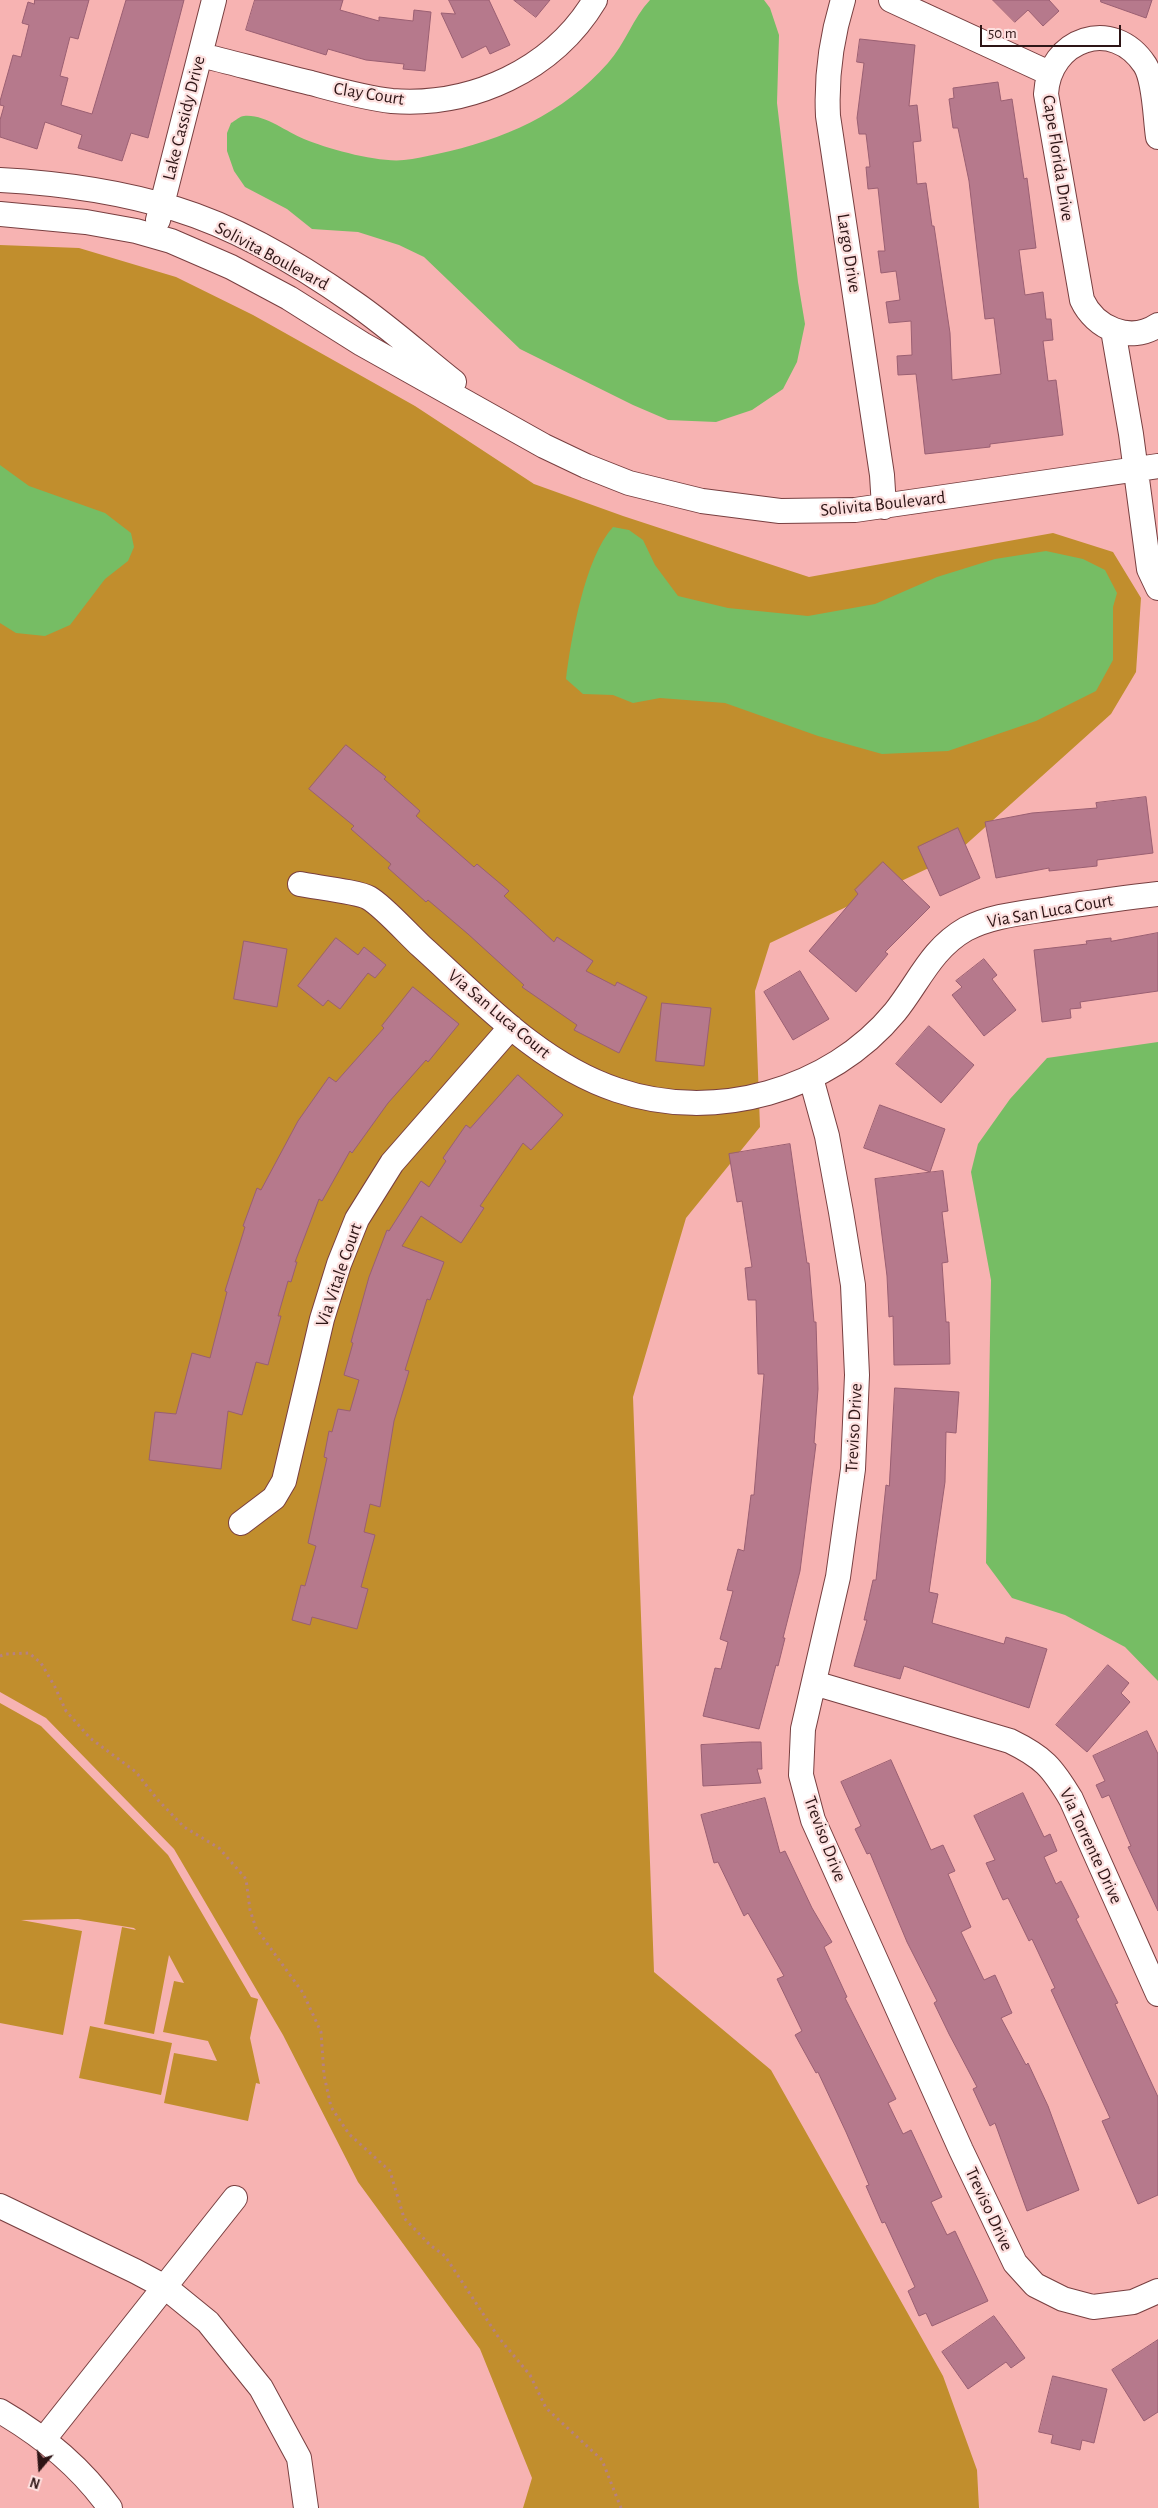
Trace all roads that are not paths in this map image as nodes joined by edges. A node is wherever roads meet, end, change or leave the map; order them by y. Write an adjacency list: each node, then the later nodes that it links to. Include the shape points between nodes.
1 (214, 0): 5 (street, Lake Cassidy Drive)
2 (595, 0): 5 (street, Clay Court, via 559,44 528,69 494,85 444,99 407,101 359,96)
3 (844, 0): 16 (street, Largo Drive, via 829,55 828,116 882,474)
4 (891, 0): 6 (street)
5 (200, 54): 9 (street, Lake Cassidy Drive)
6 (1049, 74): 7 (street, Cape Florida Drive, via 1062,53 1083,40 1108,39 1124,44 1137,54 1146,68); 12 (street, Cape Florida Drive, via 1046,94 1082,300 1095,320)
7 (1158, 132)
8 (0, 180): 9 (street, Solivita Boulevard, via 72,187)
9 (162, 205): 11 (street, Lake Cassidy Drive); 14 (street, Solivita Boulevard, via 218,225 317,277 372,315)
10 (0, 214): 11 (street, Solivita Boulevard, via 86,222)
11 (154, 236): 14 (street, Solivita Boulevard, via 231,267 289,298 362,344)
12 (1113, 330): 13 (street, Cape Florida Drive, via 1124,333); 15 (street)
13 (1157, 331)
14 (503, 423): 16 (street, Solivita Boulevard, via 586,466 629,482 702,501 780,511)
15 (1147, 468): 16 (street, Solivita Boulevard); 17 (street, via 1149,568)
16 (884, 507)
17 (1158, 588)
18 (300, 884): 20 (street, Via San Luca Court, via 368,898)
19 (1158, 894): 21 (street, Via San Luca Court, via 1015,914 967,929 934,955 896,1011 876,1031 840,1061)
20 (510, 1027): 21 (street, Via San Luca Court, via 550,1058 579,1075 647,1099 683,1103 744,1099); 22 (street, Via Vitale Court, via 392,1164 357,1220 322,1319 286,1475 274,1498)
21 (810, 1078): 23 (street, Treviso Drive, via 827,1136 843,1221 853,1285 857,1375 853,1469 838,1577)
22 (241, 1523)
23 (814, 1683): 24 (street, Via Torrente Drive, via 1010,1741 1037,1754 1056,1774 1071,1799); 28 (street, Treviso Drive, via 803,1729 801,1775 814,1820 1015,2263 1035,2285 1062,2299 1093,2307 1134,2302)
24 (1158, 1994)
25 (235, 2198): 27 (street)
26 (0, 2206): 27 (street)
27 (165, 2287): 30 (street); 32 (street, via 208,2322 262,2388 299,2458)
28 (1158, 2291)
29 (0, 2411): 30 (street)
30 (44, 2439): 31 (street, via 86,2478)
31 (110, 2508)
32 (306, 2508)

